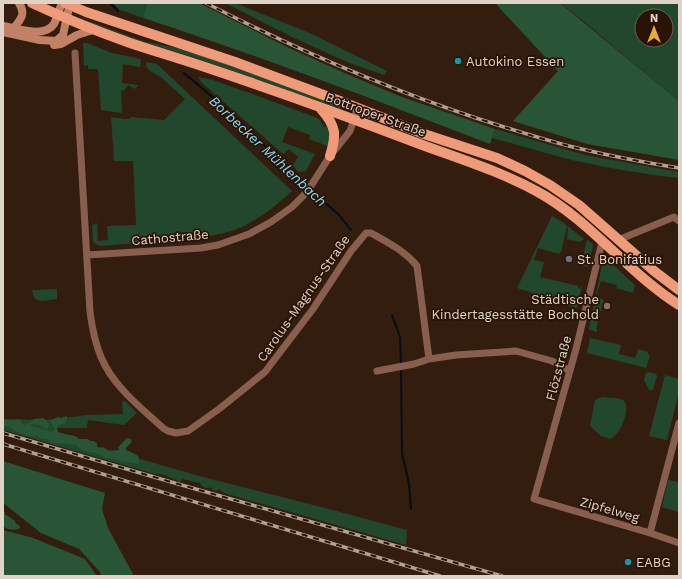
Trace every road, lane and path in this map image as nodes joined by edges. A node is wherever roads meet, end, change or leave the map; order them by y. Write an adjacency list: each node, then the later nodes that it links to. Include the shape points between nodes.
1 (19, 3): 7 (street, via 23,14)
2 (32, 3): 4 (main road, Bottroper Straße)
3 (67, 4): 4 (street); 5 (street); 13 (main road, Bottroper Straße)
4 (58, 14): 5 (main road, Bottroper Straße); 7 (street, via 51,27 43,31)
5 (67, 19): 8 (main road, Bottroper Straße); 10 (street, via 61,38 52,41)
6 (3, 26): 7 (street)
7 (14, 28)
8 (93, 30): 10 (street, via 56,45); 12 (main road, Bottroper Straße)
9 (3, 32): 10 (street)
10 (40, 40)
11 (75, 53): 19 (street, Carolus-Magnus-Straße)
12 (319, 107): 14 (main road, Bottroper Straße); 15 (main road, via 335,131)
13 (358, 107): 14 (street, Cathostraße); 17 (main road, Bottroper Straße, via 424,134 497,158 524,171 572,200)
14 (353, 120): 15 (street, Cathostraße, via 350,131); 18 (main road, Bottroper Straße, via 448,154 526,186 564,209)
15 (330, 156): 19 (street, Cathostraße, via 316,180 292,207 249,234 218,245 182,250)
16 (679, 221): 17 (street, via 674,217)
17 (618, 240): 18 (main road); 20 (main road, Bottroper Straße)
18 (604, 244): 21 (main road, Bottroper Straße, via 649,284); 24 (street, Flözstraße)
19 (87, 255): 22 (street, Carolus-Magnus-Straße, via 90,312 95,339 103,360 112,377 125,392 168,431 188,431 265,372 313,309 354,246 366,233 371,233 406,255 417,266)
20 (679, 290)
21 (679, 305)
22 (429, 359): 23 (street); 24 (street, via 516,351 552,361)
23 (377, 371)
24 (570, 371): 27 (street, Flözstraße)
25 (679, 423): 26 (street)
26 (676, 448): 28 (street)
27 (534, 500): 28 (street, Zipfelweg)
28 (650, 533): 29 (street, Zipfelweg)
29 (679, 543)

